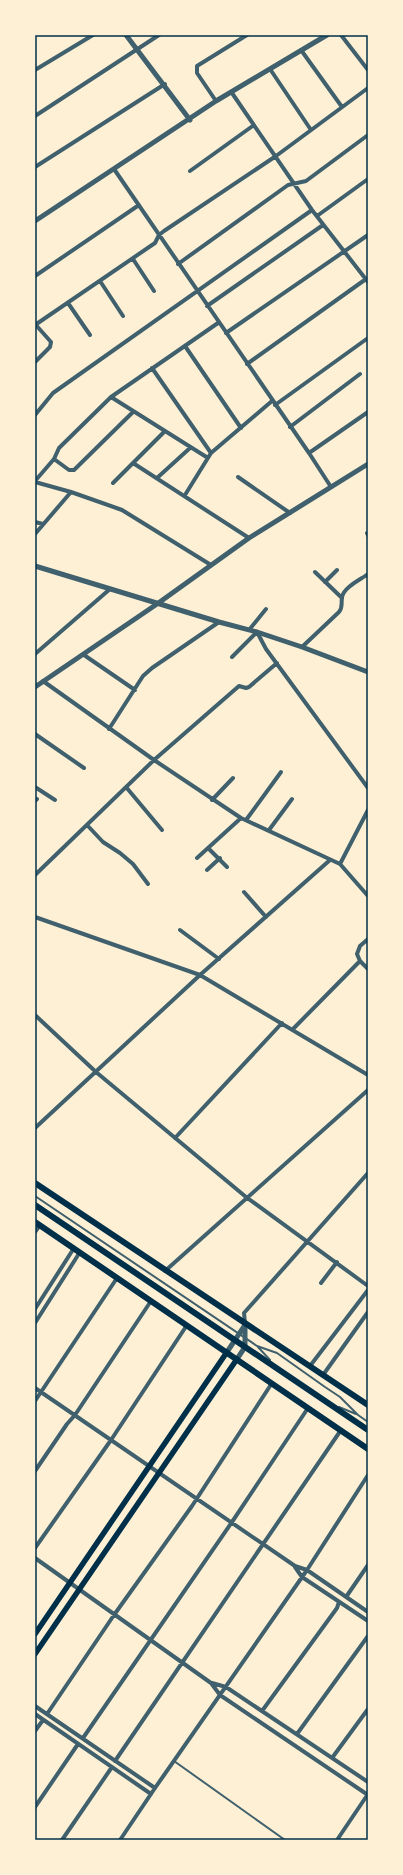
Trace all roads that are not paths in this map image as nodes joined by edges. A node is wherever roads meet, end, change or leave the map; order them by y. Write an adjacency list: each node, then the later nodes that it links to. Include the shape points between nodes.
1 (93, 35): 10 (street)
2 (126, 35): 7 (street)
3 (160, 35): 7 (street)
4 (247, 35): 15 (street, via 197,66 197,73)
5 (327, 35): 8 (street)
6 (341, 35): 11 (street)
7 (139, 50): 12 (street); 17 (street)
8 (301, 50): 9 (street); 16 (street)
9 (270, 69): 14 (street); 20 (street)
10 (35, 70)
11 (368, 70)
12 (165, 84): 18 (street); 23 (street)
13 (368, 88): 16 (street)
14 (232, 93): 15 (street); 19 (street)
15 (216, 101): 18 (street)
16 (342, 107): 20 (street)
17 (35, 116)
18 (190, 120): 24 (street)
19 (254, 125): 22 (street); 25 (street)
20 (311, 130): 22 (street)
21 (368, 135): 27 (street, via 306,181)
22 (276, 156): 27 (street); 33 (street)
23 (35, 167)
24 (114, 169): 28 (street); 31 (street)
25 (190, 171)
26 (368, 180): 30 (street)
27 (294, 184): 29 (street); 37 (street, via 288,185)
28 (139, 206): 33 (street); 38 (street)
29 (312, 210): 30 (street); 42 (street)
30 (317, 216): 32 (street)
31 (35, 221)
32 (323, 224): 35 (street); 44 (street)
33 (159, 235): 36 (street, via 155,243); 37 (street)
34 (368, 235): 35 (street)
35 (343, 252): 39 (street); 48 (street)
36 (132, 258): 40 (street); 41 (street)
37 (178, 264): 42 (street)
38 (35, 276)
39 (367, 280): 53 (street)
40 (100, 281): 43 (street); 45 (street)
41 (154, 291)
42 (197, 292): 44 (street); 61 (street, via 53,393)
43 (68, 303): 47 (street); 49 (street)
44 (207, 306): 46 (street)
45 (123, 316)
46 (218, 323): 48 (street); 51 (street)
47 (35, 325): 52 (street, via 51,342 50,347)
48 (226, 333): 53 (street)
49 (90, 335)
50 (368, 338): 58 (street)
51 (185, 346): 54 (street); 63 (street)
52 (35, 362)
53 (247, 364): 57 (street)
54 (152, 368): 56 (street); 66 (street)
55 (360, 374): 62 (street)
56 (111, 397): 59 (street); 69 (street, via 59,448)
57 (272, 401): 58 (street); 63 (street)
58 (275, 405): 62 (street)
59 (133, 412): 64 (street); 69 (street, via 74,470 69,470)
60 (368, 412): 67 (street)
61 (35, 415)
62 (290, 427): 67 (street)
63 (241, 428): 66 (street)
64 (164, 432): 65 (street); 70 (street)
65 (190, 448): 68 (street); 73 (street)
66 (211, 453): 68 (street)
67 (309, 453): 76 (street)
68 (208, 458): 78 (street)
69 (54, 459): 74 (street)
70 (132, 462): 73 (street); 75 (street)
71 (368, 464): 76 (street)
72 (238, 477): 79 (street)
73 (157, 478): 78 (street)
74 (35, 482): 77 (street)
75 (113, 483)
76 (331, 487): 79 (street)
77 (71, 492): 81 (street); 84 (street, via 122,510)
78 (185, 495): 83 (street)
79 (290, 512): 83 (street)
80 (35, 522): 81 (street)
81 (43, 524): 82 (street)
82 (35, 534)
83 (249, 538): 84 (street)
84 (211, 565): 92 (street)
85 (35, 566): 90 (street)
86 (337, 570): 89 (street)
87 (315, 572): 89 (street)
88 (368, 574): 91 (street, via 346,589)
89 (325, 582): 91 (street)
90 (110, 589): 92 (street); 98 (street)
91 (342, 598): 97 (street, via 343,607 339,612)
92 (157, 604): 94 (street); 99 (street)
93 (266, 609): 95 (street)
94 (219, 622): 95 (street); 105 (street, via 152,668 143,676)
95 (249, 630): 96 (street)
96 (257, 632): 97 (street); 100 (street); 101 (street)
97 (302, 647): 102 (street)
98 (35, 654)
99 (84, 655): 103 (street); 105 (street)
100 (232, 657)
101 (277, 663): 108 (street, via 249,687 239,686); 114 (street)
102 (368, 672)
103 (43, 681): 104 (street); 106 (street)
104 (35, 687)
105 (135, 690): 106 (street)
106 (109, 729): 108 (street)
107 (35, 734): 109 (street)
108 (154, 760): 113 (street); 117 (street)
109 (84, 768)
110 (281, 772): 119 (street)
111 (233, 778): 117 (street)
112 (35, 787): 116 (street)
113 (126, 788): 120 (street); 121 (street)
114 (368, 788)
115 (292, 799): 122 (street)
116 (55, 800)
117 (212, 800): 119 (street)
118 (368, 810): 127 (street)
119 (244, 819): 122 (street); 123 (street)
120 (87, 825): 130 (street); 131 (street, via 103,842 133,864)
121 (162, 830)
122 (270, 830): 126 (street)
123 (208, 848): 124 (street); 125 (street)
124 (197, 858)
125 (220, 858): 128 (street); 129 (street)
126 (330, 860): 127 (street); 135 (street)
127 (340, 864): 133 (street)
128 (227, 867)
129 (207, 870)
130 (35, 875)
131 (148, 884)
132 (244, 892): 135 (street)
133 (368, 896)
134 (35, 917): 141 (street)
135 (266, 917): 138 (street)
136 (180, 930): 138 (street)
137 (368, 940): 139 (street, via 360,946 357,954)
138 (219, 959): 141 (street)
139 (360, 961): 140 (street); 144 (street)
140 (368, 969)
141 (200, 975): 143 (street); 145 (street)
142 (35, 1015): 145 (street)
143 (282, 1023): 144 (street); 149 (street)
144 (293, 1029): 146 (street)
145 (96, 1072): 148 (street); 149 (street)
146 (368, 1076)
147 (368, 1090): 153 (street)
148 (35, 1128)
149 (175, 1138): 153 (street)
150 (368, 1173): 157 (street)
151 (35, 1183): 161 (main road)
152 (35, 1196): 173 (lane)
153 (246, 1197): 157 (street); 161 (street)
154 (35, 1205): 172 (main road)
155 (37, 1223): 156 (street); 158 (main road)
156 (35, 1232)
157 (307, 1241): 160 (street); 170 (street, via 244,1313)
158 (74, 1248): 159 (main road); 167 (street)
159 (80, 1252): 162 (main road); 169 (street)
160 (337, 1262): 163 (street); 164 (street)
161 (165, 1271): 170 (main road)
162 (118, 1278): 166 (main road); 181 (street)
163 (321, 1283)
164 (368, 1286)
165 (368, 1290): 177 (street)
166 (151, 1301): 171 (main road); 185 (street)
167 (35, 1309)
168 (368, 1312): 178 (street)
169 (35, 1323)
170 (245, 1324): 172 (street); 174 (street); 177 (main road)
171 (187, 1325): 175 (main road); 190 (street)
172 (234, 1340): 174 (main road); 175 (street)
173 (257, 1346): 186 (lane, via 277,1354 340,1397); 186 (lane, via 271,1362 334,1405)
174 (245, 1347): 176 (street); 189 (main road)
175 (227, 1352): 176 (main road); 192 (main road)
176 (237, 1359): 179 (main road); 194 (main road)
177 (310, 1366): 178 (main road)
178 (323, 1375): 183 (main road)
179 (272, 1383): 184 (main road); 196 (street)
180 (35, 1388): 181 (street)
181 (41, 1392): 182 (street); 185 (street)
182 (35, 1401)
183 (368, 1406)
184 (308, 1408): 188 (main road); 197 (street)
185 (75, 1415): 190 (street); 193 (street)
186 (358, 1415): 187 (lane)
187 (368, 1422)
188 (341, 1430): 191 (main road); 198 (street)
189 (368, 1430)
190 (111, 1440): 192 (street); 199 (street)
191 (368, 1449)
192 (149, 1467): 194 (street); 205 (main road)
193 (35, 1471)
194 (159, 1473): 196 (street); 206 (main road)
195 (368, 1475): 203 (street)
196 (196, 1499): 197 (street); 210 (street)
197 (232, 1522): 198 (street); 214 (street)
198 (264, 1544): 202 (street); 216 (street)
199 (35, 1548)
200 (35, 1558): 205 (street)
201 (368, 1565): 207 (street)
202 (295, 1566): 203 (street); 204 (street)
203 (307, 1570): 204 (street); 207 (street)
204 (302, 1577): 208 (street); 218 (street)
205 (70, 1582): 206 (street); 212 (main road)
206 (79, 1589): 210 (street); 215 (main road)
207 (346, 1597): 209 (street)
208 (339, 1602): 211 (street); 222 (street)
209 (368, 1612)
210 (114, 1615): 214 (street); 224 (street)
211 (368, 1621)
212 (35, 1634)
213 (368, 1636): 227 (street)
214 (150, 1640): 216 (street); 228 (street)
215 (35, 1654)
216 (182, 1663): 217 (street); 231 (street)
217 (211, 1683): 218 (street); 219 (street)
218 (226, 1687): 219 (street); 222 (street)
219 (220, 1695): 232 (street); 237 (street)
220 (35, 1706): 224 (street)
221 (368, 1708): 230 (street)
222 (262, 1712): 227 (street)
223 (35, 1714): 225 (street)
224 (47, 1714): 228 (street)
225 (43, 1720): 226 (street); 229 (street)
226 (35, 1731)
227 (297, 1734): 230 (street)
228 (83, 1738): 231 (street)
229 (78, 1744): 233 (street); 238 (street)
230 (332, 1758): 234 (street)
231 (115, 1761): 235 (street)
232 (174, 1761): 235 (street); 241 (lane)
233 (112, 1767): 236 (street); 239 (street)
234 (368, 1782)
235 (155, 1788): 236 (street)
236 (151, 1794): 240 (street)
237 (368, 1795): 242 (street)
238 (35, 1807)
239 (62, 1840)
240 (120, 1840)
241 (285, 1840)
242 (337, 1840)

